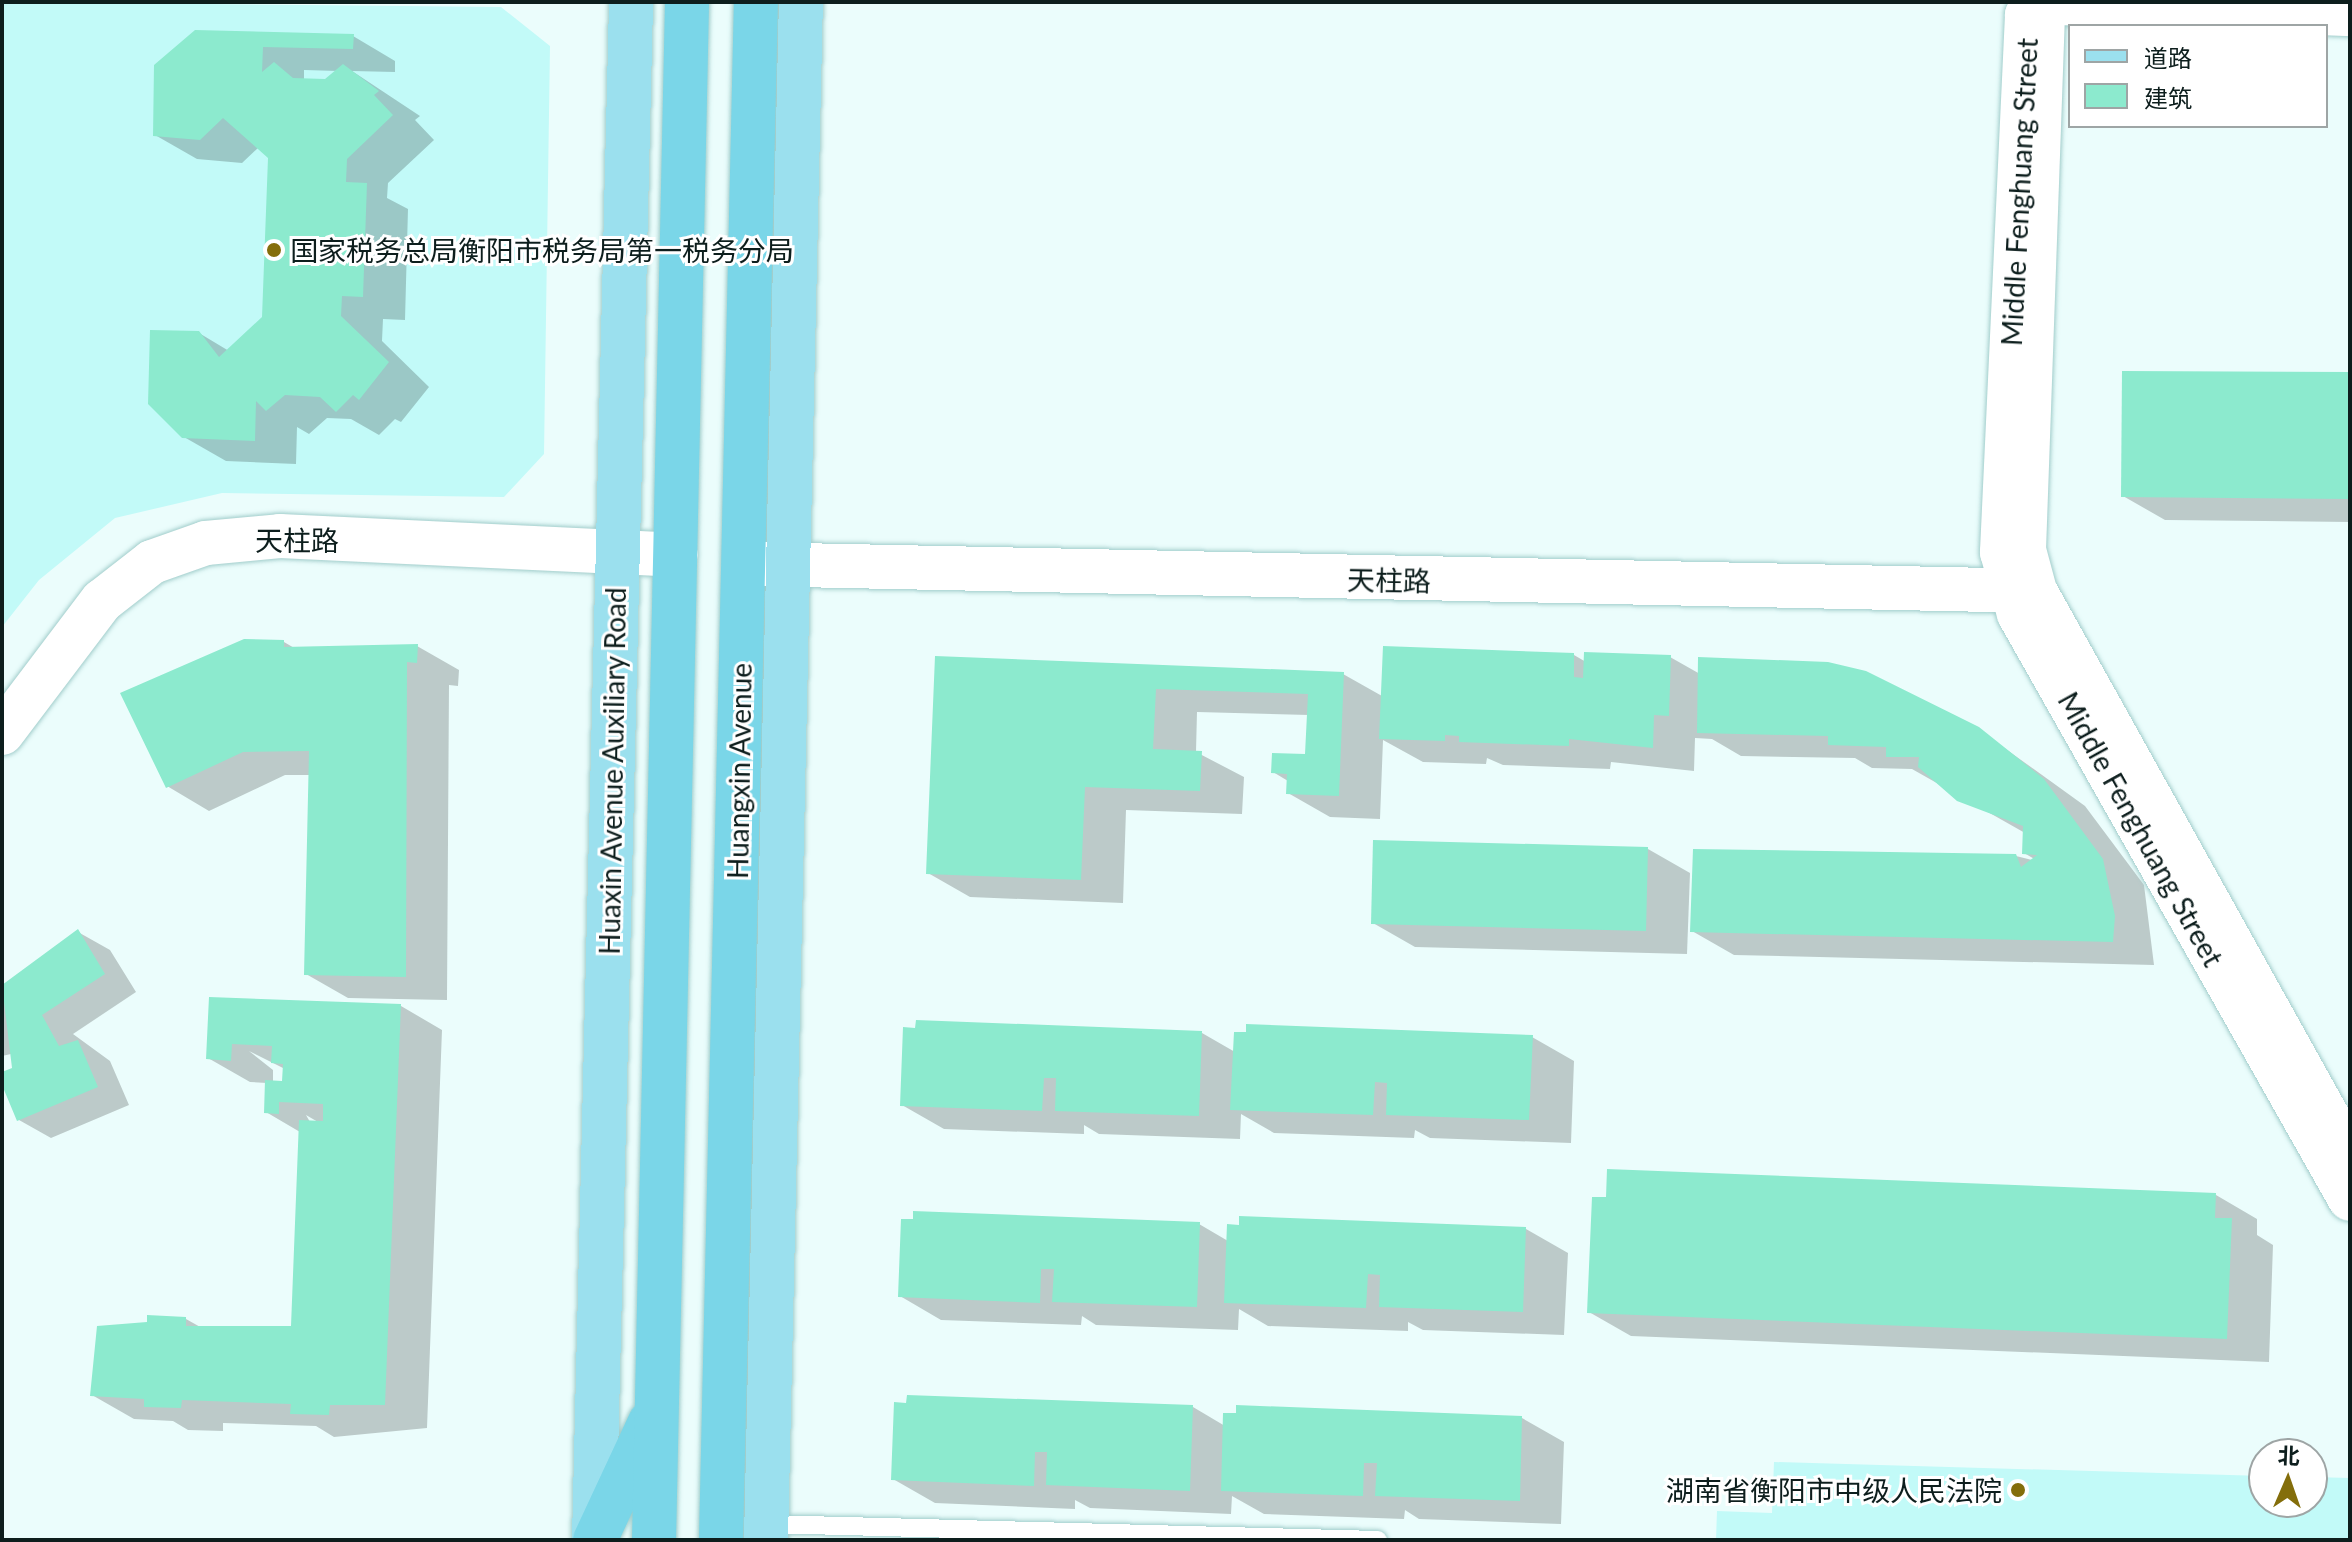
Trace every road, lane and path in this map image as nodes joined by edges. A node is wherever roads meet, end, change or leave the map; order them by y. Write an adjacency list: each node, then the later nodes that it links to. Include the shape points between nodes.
1 (631, 2): 7 (main road, Huaxin Avenue Auxiliary Road)
2 (687, 2): 8 (highway)
3 (756, 2): 9 (highway, Huangxin Avenue)
4 (801, 2): 10 (main road)
5 (2036, 2): 6 (street); 11 (street, Middle Fenghuang Street, via 2043,15)
6 (2350, 14)
7 (617, 552): 8 (street, 天柱路); 12 (street, 天柱路, via 280,536 206,543 152,562 102,601 56,653); 17 (main road, Huaxin Avenue Auxiliary Road)
8 (676, 555): 15 (highway)
9 (743, 564): 10 (street, 天柱路); 19 (highway, Huangxin Avenue)
10 (788, 566): 11 (street, 天柱路); 16 (main road)
11 (2024, 593): 13 (street, Middle Fenghuang Street); 14 (street, Middle Fenghuang Street)
12 (2, 733)
13 (2350, 1157)
14 (2350, 1199)
15 (658, 1405): 17 (highway); 18 (highway)
16 (767, 1532): 20 (lane)
17 (594, 1540)
18 (654, 1540)
19 (721, 1540)
20 (1378, 1540)

